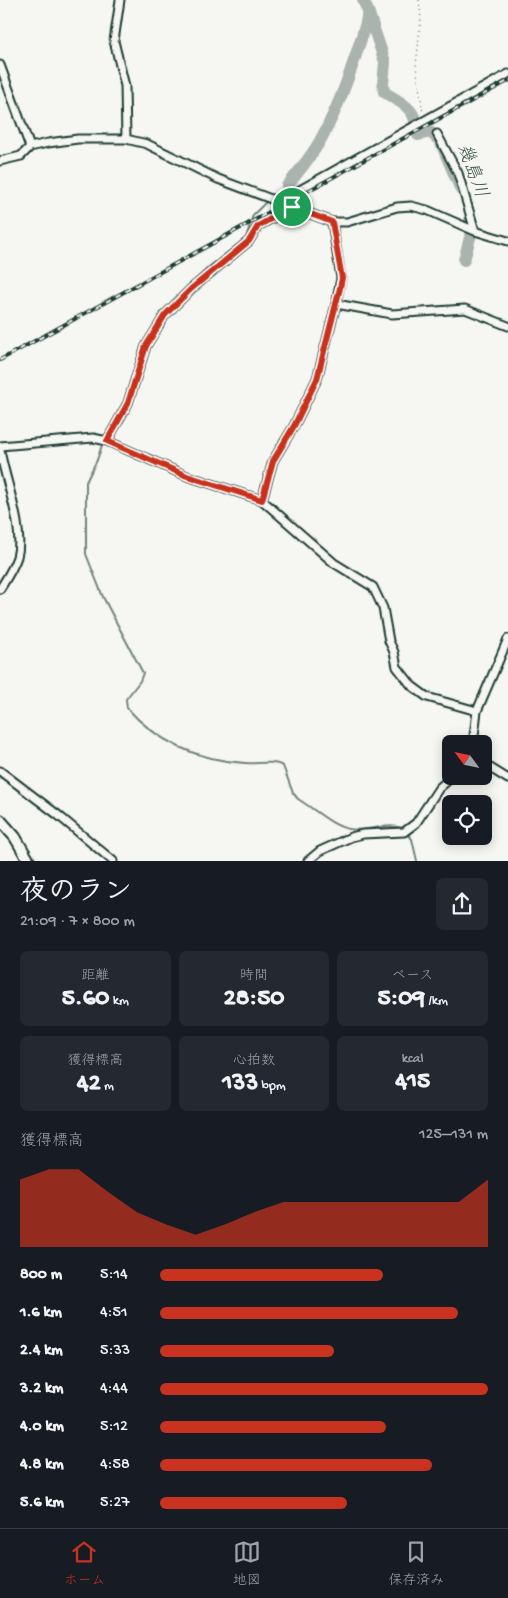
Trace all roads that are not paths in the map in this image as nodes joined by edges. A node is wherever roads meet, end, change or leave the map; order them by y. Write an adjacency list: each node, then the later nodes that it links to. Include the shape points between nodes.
1 (120, 0): 5 (street, via 114,41 125,86)
2 (0, 65): 6 (street)
3 (508, 74): 8 (street)
4 (437, 134): 11 (street, via 458,173)
5 (126, 139): 6 (street, via 78,138); 8 (street, via 147,144 212,176)
6 (30, 148): 7 (street, via 21,156)
7 (0, 161)
8 (277, 201): 9 (street)
9 (292, 207): 10 (street); 15 (street, via 258,226 249,241 165,315 146,346 128,403)
10 (332, 222): 11 (street, via 347,222 411,206); 13 (street, via 342,278)
11 (475, 231): 12 (street)
12 (508, 242)
13 (336, 304): 14 (street, via 392,314 465,308); 17 (street, via 317,379 273,461)
14 (508, 326)
15 (105, 440): 16 (street); 17 (street, via 187,476)
16 (0, 448): 18 (street, via 18,522 19,542 17,556)
17 (262, 500): 20 (street, via 334,563 373,587 383,608 397,667 412,686 427,697)
18 (0, 588)
19 (508, 639): 20 (street)
20 (477, 712): 21 (street)
21 (474, 735)
22 (492, 769): 24 (street)
23 (0, 771): 28 (street)
24 (508, 779)
25 (442, 785): 29 (street, via 416,823 406,830 351,837)
26 (0, 820): 27 (main road)
27 (29, 860)
28 (113, 860)
29 (308, 860)

